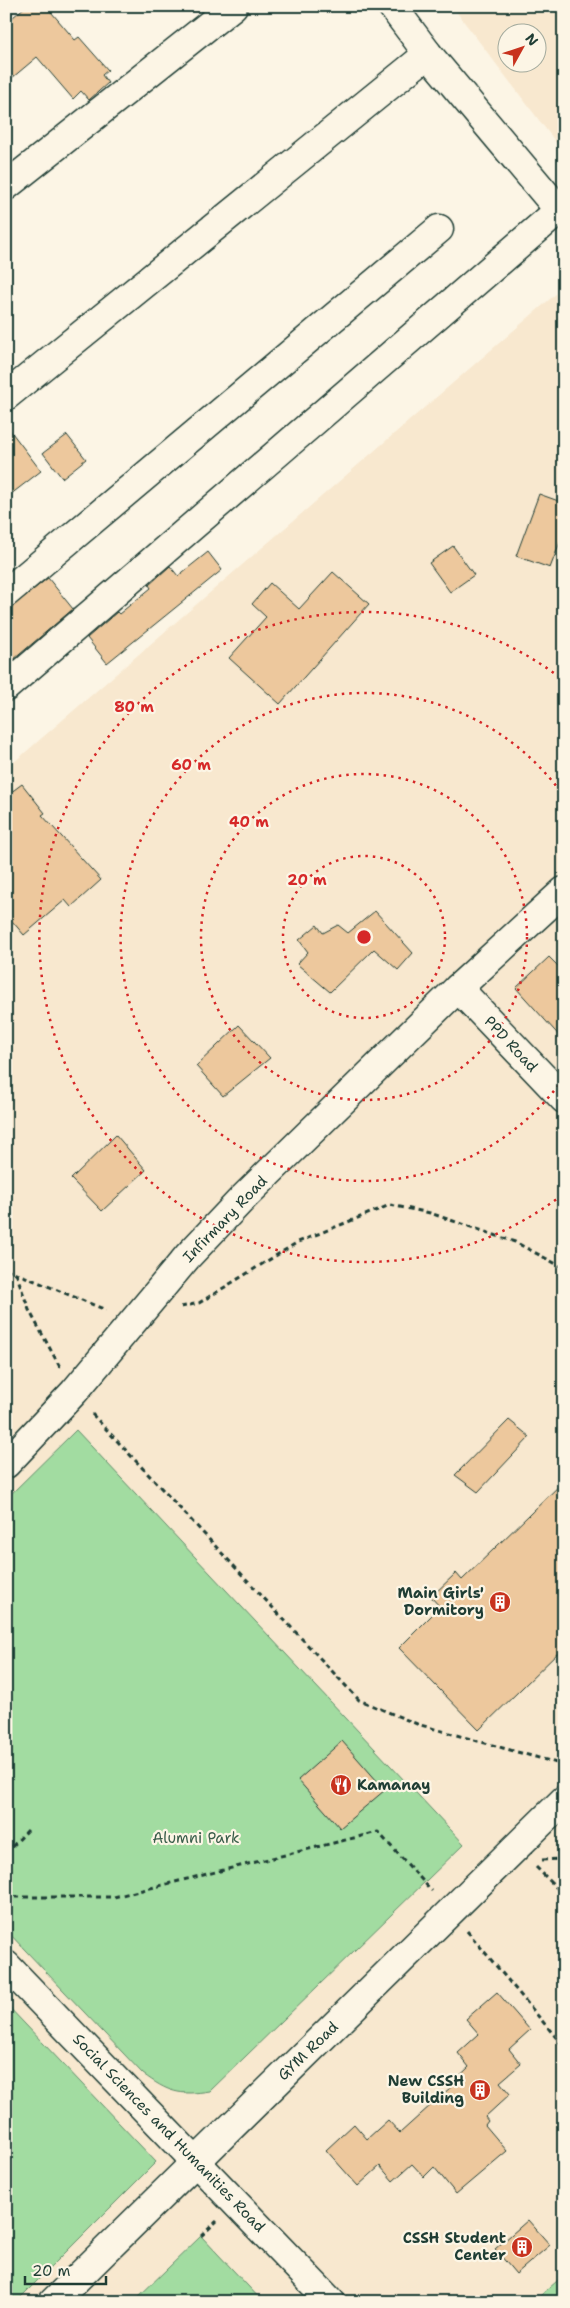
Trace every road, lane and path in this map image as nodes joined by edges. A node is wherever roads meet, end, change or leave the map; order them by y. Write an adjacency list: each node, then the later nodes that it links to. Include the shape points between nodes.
1 (233, 6): 4 (street)
2 (392, 6): 3 (street)
3 (428, 54): 5 (street); 7 (street)
4 (6, 186)
5 (561, 208): 9 (street)
6 (439, 229): 8 (street)
7 (6, 396)
8 (6, 593)
9 (6, 687)
10 (564, 891): 11 (street, Infirmary Road)
11 (458, 988): 12 (street, PPD Road); 17 (street, Infirmary Road, via 243,1198)
12 (564, 1099)
13 (564, 1268): 16 (path, via 515,1242 430,1213 390,1205 298,1242 199,1302)
14 (6, 1269): 15 (path)
15 (16, 1273): 17 (path); 18 (path, via 29,1310)
16 (180, 1308)
17 (133, 1320): 18 (street, Infirmary Road)
18 (74, 1392): 19 (street, Infirmary Road); 20 (path, via 359,1700 417,1724)
19 (6, 1464)
20 (564, 1765)
21 (564, 1800): 24 (street, GYM Road)
22 (28, 1830): 23 (path)
23 (6, 1853)
24 (522, 1854): 25 (path); 26 (path); 28 (street, GYM Road)
25 (564, 1859)
26 (564, 1895)
27 (6, 1897): 28 (path, via 114,1897 378,1832)
28 (450, 1911): 30 (path); 31 (street, GYM Road)
29 (6, 1965): 31 (street, Social Sciences and Humanities Road)
30 (564, 2048)
31 (196, 2161): 32 (street, GYM Road); 33 (street, Social Sciences and Humanities Road)
32 (53, 2302)
33 (331, 2302)

